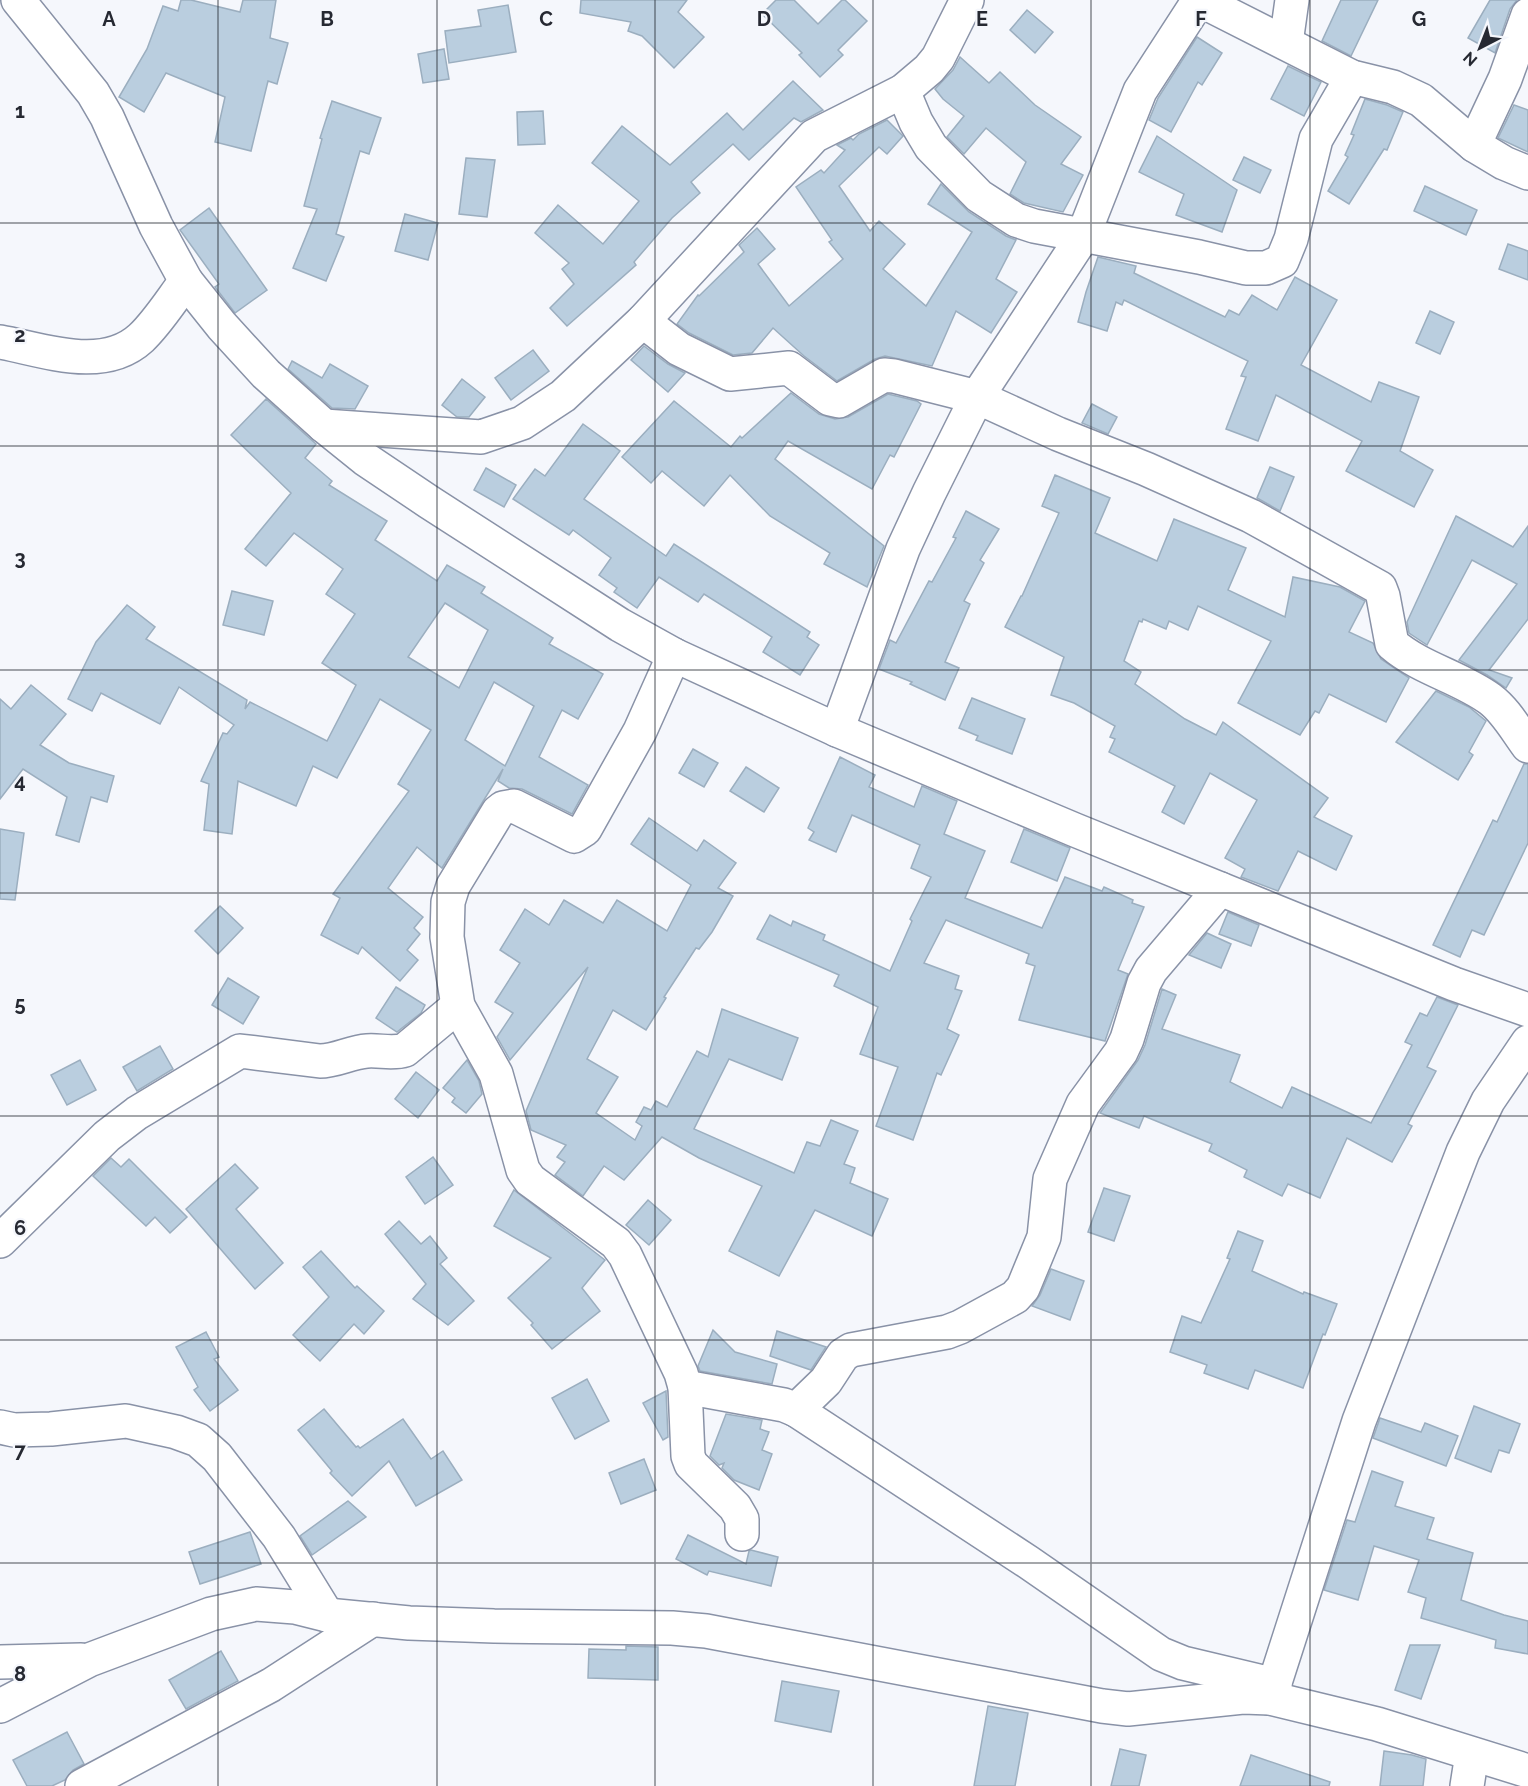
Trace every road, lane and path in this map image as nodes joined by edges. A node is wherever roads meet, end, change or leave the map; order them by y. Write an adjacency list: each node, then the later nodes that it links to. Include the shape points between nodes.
1 (18, 0): 12 (street, via 93,93)
2 (967, 0): 8 (street, via 938,58)
3 (1199, 0): 6 (street); 11 (street, via 1140,91)
4 (1292, 0): 6 (street)
5 (1528, 15): 9 (street, via 1505,79)
6 (1286, 43): 7 (street)
7 (1352, 77): 9 (street, via 1393,87 1421,100); 11 (street, via 1316,139 1282,261 1246,268)
8 (903, 91): 11 (street, via 931,147 979,196 1016,220); 13 (street, via 814,136)
9 (1474, 145): 10 (street)
10 (1528, 173)
11 (1083, 236): 15 (street)
12 (186, 280): 14 (street, via 140,339 121,351 82,358); 16 (street, via 266,374)
13 (643, 321): 15 (street, via 679,349 730,374 789,368 830,399 839,401 884,375); 16 (street, via 563,396 522,423 481,436)
14 (0, 342)
15 (977, 397): 18 (street, via 903,549); 19 (street, via 1251,516 1380,588 1392,644 1489,698)
16 (324, 426): 17 (street, via 429,502 620,625)
17 (674, 655): 18 (street); 21 (street, via 640,731 585,829 574,836 514,806 498,812 453,886 448,902 447,937)
18 (837, 730): 20 (street)
19 (1528, 746)
20 (1220, 889): 22 (street); 26 (street, via 1151,970 1121,1052 1083,1104 1050,1179 1044,1237 1016,1297 960,1328 851,1350)
21 (458, 1006): 24 (street, via 397,1053 365,1051 320,1061 240,1051 137,1113 107,1136); 25 (street, via 496,1074 523,1170 530,1180 616,1243 625,1255)
22 (1528, 1010)
23 (1528, 1041): 33 (street, via 1488,1101 1463,1152 1359,1421)
24 (0, 1241)
25 (685, 1387): 26 (street); 28 (street, via 690,1464 735,1507 742,1519)
26 (796, 1410): 33 (street, via 1161,1654)
27 (0, 1427): 29 (street, via 51,1429 126,1421 176,1431 198,1440 217,1457 279,1537)
28 (742, 1534)
29 (327, 1615): 30 (street); 31 (street, via 295,1607 256,1604 211,1614)
30 (373, 1620): 33 (street, via 706,1631 1128,1709); 37 (street, via 271,1685)
31 (88, 1660): 32 (street); 34 (street)
32 (0, 1662)
33 (1273, 1691): 35 (street)
34 (0, 1706)
35 (1472, 1754): 36 (street); 38 (street)
36 (1528, 1771)
37 (82, 1786)
38 (1467, 1786)

